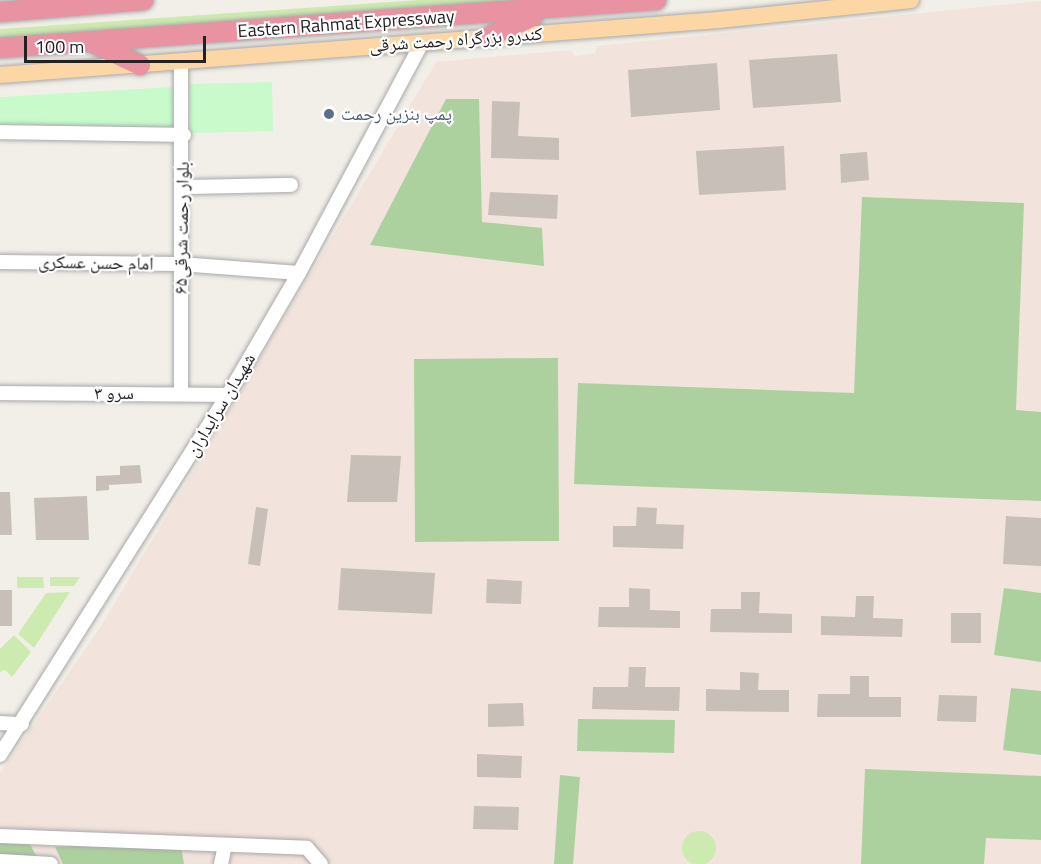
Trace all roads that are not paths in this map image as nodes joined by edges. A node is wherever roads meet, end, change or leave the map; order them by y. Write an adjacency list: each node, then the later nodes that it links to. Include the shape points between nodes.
1 (32, 0): 5 (highway)
2 (144, 0): 5 (highway)
3 (656, 0): 6 (highway, Eastern Rahmat Expressway)
4 (911, 0): 7 (main road, کندرو بزرگراه رحمت شرقی, via 719,20)
5 (8, 11)
6 (543, 11): 7 (highway); 8 (highway, Eastern Rahmat Expressway)
7 (489, 37): 9 (main road, کندرو بزرگراه رحمت شرقی)
8 (91, 41): 10 (highway, Eastern Rahmat Expressway); 12 (highway)
9 (422, 43): 11 (main road, کندرو بزرگراه رحمت شرقی); 20 (street, شهیدان سرایداران)
10 (0, 48)
11 (181, 63): 12 (main road, کندرو بزرگراه رحمت شرقی); 15 (street, بلوار رحمت شرقی۶۵)
12 (140, 65): 13 (main road, کندرو بزرگراه رحمت شرقی)
13 (0, 75)
14 (0, 132): 15 (street)
15 (184, 135): 17 (street, بلوار رحمت شرقی۶۵)
16 (291, 185): 17 (street)
17 (182, 187): 19 (street, بلوار رحمت شرقی۶۵)
18 (0, 262): 19 (street, امام حسن عسکری)
19 (180, 264): 20 (street, امام حسن عسکری); 22 (street, بلوار رحمت شرقی۶۵)
20 (299, 273): 23 (street, شهیدان سرایداران)
21 (0, 393): 22 (street, سرو ۳)
22 (181, 393): 23 (street, سرو ۳)
23 (228, 395): 25 (street, شهیدان سرایداران)
24 (0, 723): 25 (street)
25 (22, 724): 26 (street, شهیدان سرایداران)
26 (0, 755)
27 (0, 836): 28 (street)
28 (20, 837): 29 (street); 31 (street)
29 (225, 845): 33 (street); 34 (street, via 307,848)
30 (0, 861): 31 (street)
31 (17, 862): 32 (street)
32 (51, 864)
33 (221, 864)
34 (321, 864)

